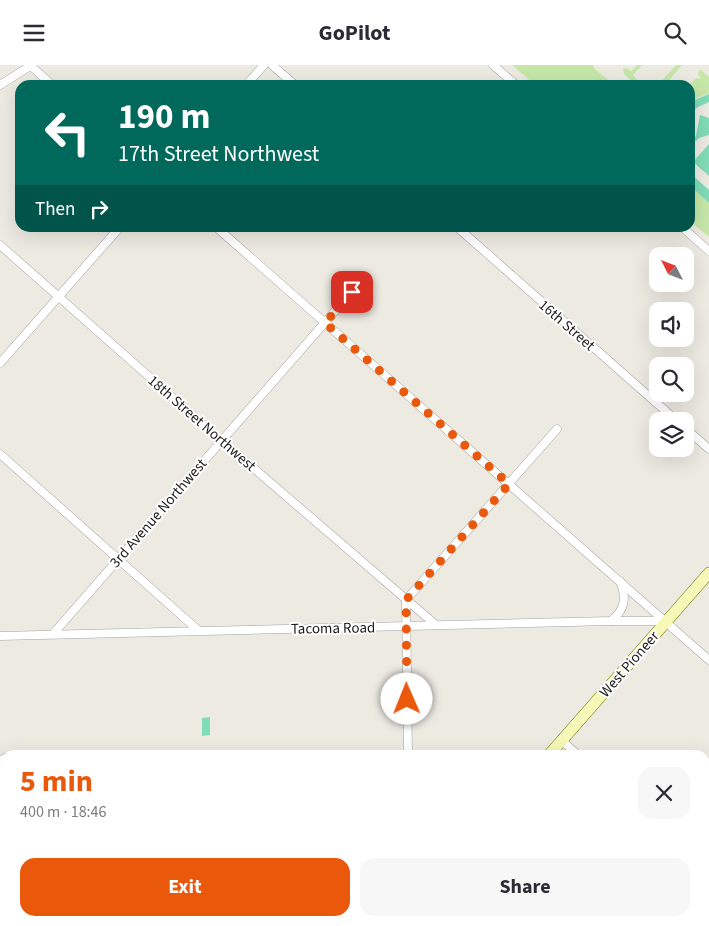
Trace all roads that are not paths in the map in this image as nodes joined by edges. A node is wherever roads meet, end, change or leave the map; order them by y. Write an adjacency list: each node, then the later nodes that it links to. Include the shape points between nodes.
1 (30, 65): 5 (street); 9 (street)
2 (264, 65): 6 (street)
3 (272, 65): 7 (street)
4 (493, 65): 8 (street)
5 (46, 80)
6 (250, 80)
7 (289, 80)
8 (510, 80)
9 (0, 85)
10 (116, 232): 17 (street)
11 (222, 232): 18 (street)
12 (462, 232): 20 (street, 16th Street)
13 (688, 232): 15 (street)
14 (0, 245): 17 (street, 18th Street Northwest)
15 (709, 251)
16 (362, 280): 18 (street, 3rd Avenue Northwest)
17 (59, 296): 19 (street); 23 (street, 18th Street Northwest)
18 (325, 323): 23 (street, 3rd Avenue Northwest); 26 (street)
19 (0, 363)
20 (668, 412)
21 (557, 429): 26 (street)
22 (694, 436): 24 (street)
23 (222, 441): 27 (street, 3rd Avenue Northwest); 30 (street, 18th Street Northwest)
24 (709, 449)
25 (0, 454): 27 (street)
26 (509, 484): 29 (street); 30 (street)
27 (118, 559): 35 (street); 36 (street, 3rd Avenue Northwest)
28 (709, 573): 32 (main road, West Pioneer)
29 (619, 579): 31 (street, via 624,603 621,612); 32 (street)
30 (406, 600): 33 (street, 18th Street Northwest); 34 (street)
31 (611, 621): 32 (street, Tacoma Road); 33 (street, Tacoma Road)
32 (665, 621): 38 (street); 39 (main road, West Pioneer)
33 (436, 625): 34 (street, Tacoma Road)
34 (405, 627): 35 (street, Tacoma Road); 40 (street)
35 (199, 631): 36 (street, Tacoma Road)
36 (53, 634): 37 (street, Tacoma Road)
37 (0, 636)
38 (709, 660)
39 (562, 741): 41 (main road, West Pioneer); 42 (street)
40 (408, 750)
41 (554, 750)
42 (572, 750)

